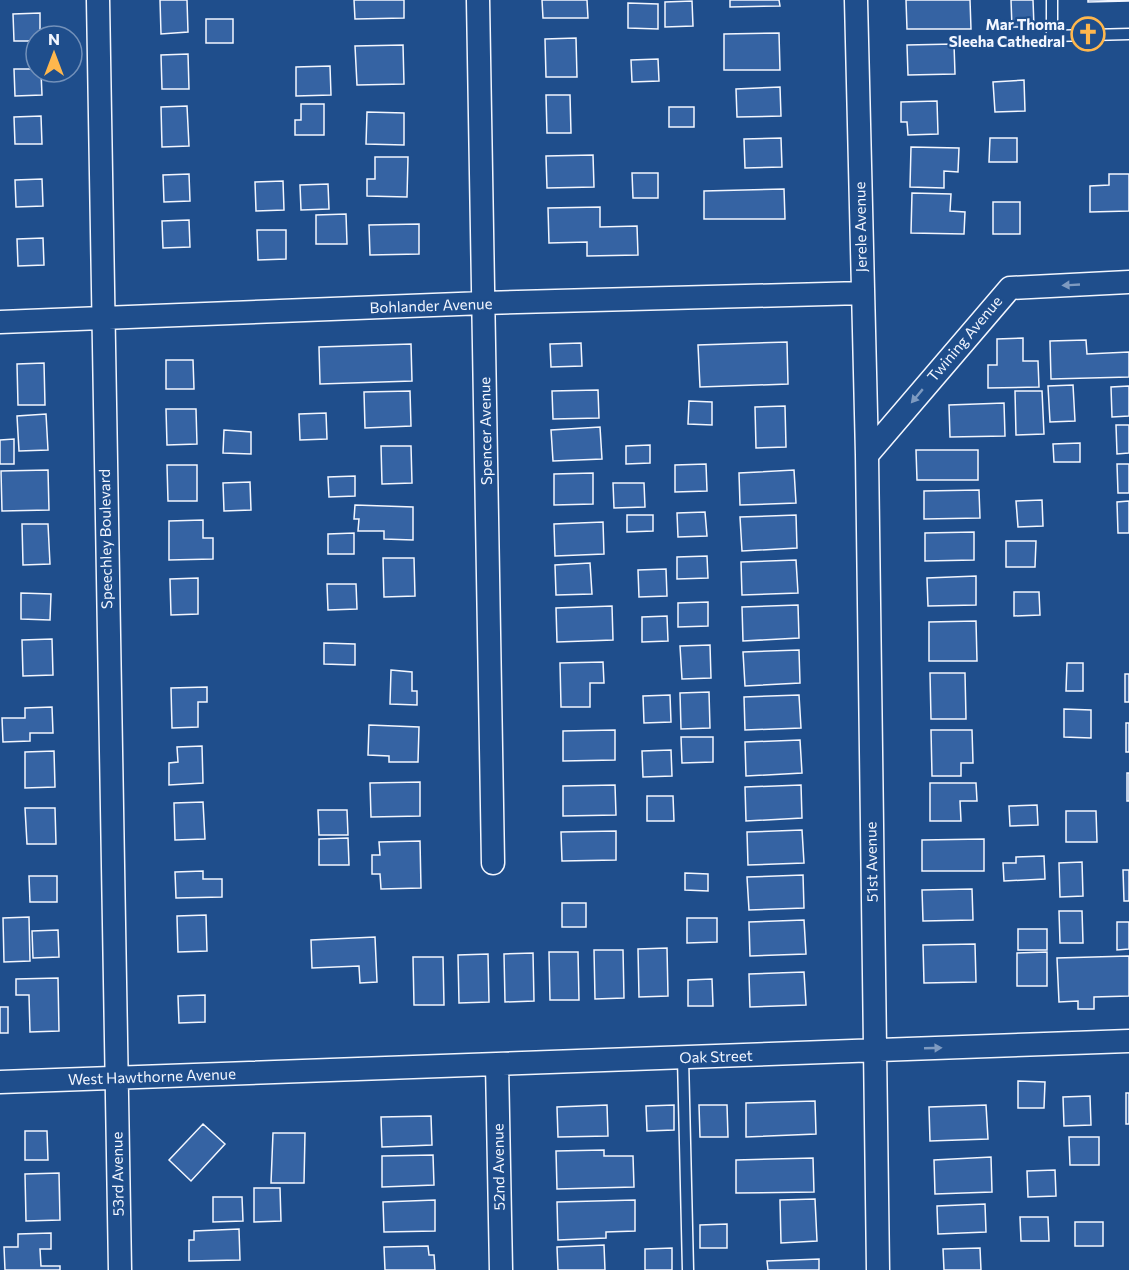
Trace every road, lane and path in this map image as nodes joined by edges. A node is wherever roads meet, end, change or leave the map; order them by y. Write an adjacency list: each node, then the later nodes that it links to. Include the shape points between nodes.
1 (98, 0): 9 (street, Speechley Boulevard)
2 (478, 0): 8 (street, Spencer Avenue)
3 (856, 0): 7 (street, Jerele Avenue)
4 (1052, 0): 5 (lane, via 1052,36)
5 (1129, 34)
6 (1129, 282): 11 (street, Twining Avenue, one-way to 11, via 1010,288)
7 (863, 293): 8 (street, Bohlander Avenue); 11 (street, Jerele Avenue)
8 (484, 303): 9 (street, Bohlander Avenue); 12 (street, Spencer Avenue)
9 (102, 320): 10 (street, Bohlander Avenue); 18 (street, Speechley Boulevard)
10 (0, 322)
11 (867, 455): 14 (street, 51st Avenue)
12 (493, 863)
13 (1129, 1041): 14 (street, Oak Street, one-way to 13)
14 (874, 1050): 15 (street, Oak Street); 23 (street, 51st Avenue)
15 (683, 1058): 16 (street, Oak Street); 22 (lane)
16 (497, 1064): 17 (street, Oak Street); 21 (street, 52nd Avenue)
17 (304, 1072): 18 (street, West Hawthorne Avenue)
18 (116, 1078): 19 (street, West Hawthorne Avenue); 20 (street, 53rd Avenue)
19 (0, 1082)
20 (120, 1270)
21 (501, 1270)
22 (688, 1270)
23 (878, 1270)

